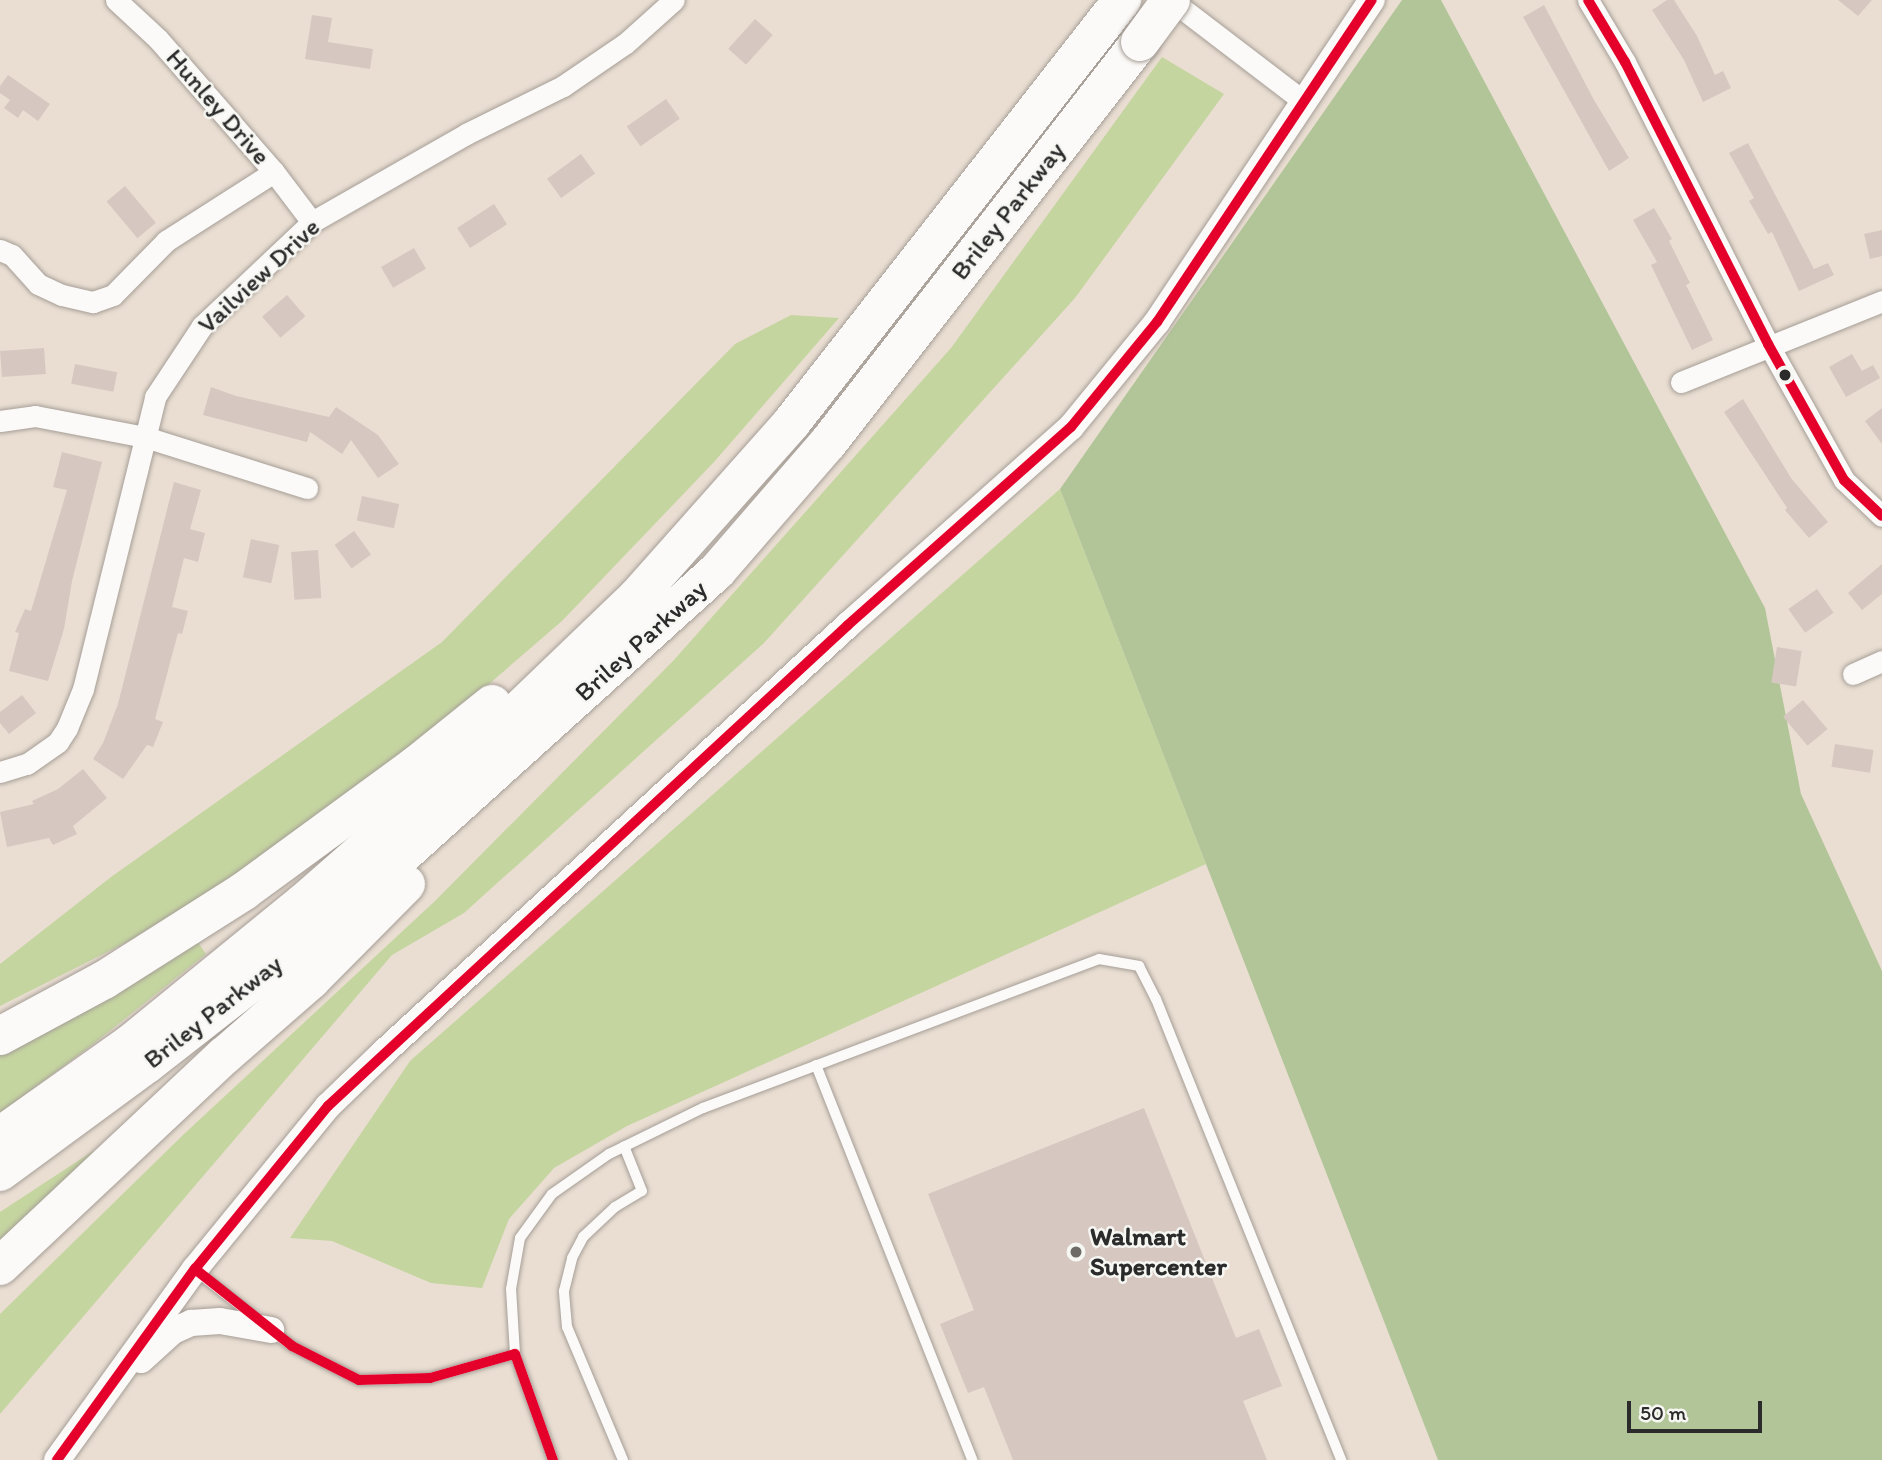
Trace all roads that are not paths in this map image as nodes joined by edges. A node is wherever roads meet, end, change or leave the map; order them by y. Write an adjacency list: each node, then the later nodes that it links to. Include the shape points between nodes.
1 (116, 0): 8 (street, Hunley Drive, via 158,39)
2 (674, 0): 9 (street, Vailview Drive, via 626,43 564,86 466,134)
3 (1171, 0): 7 (street); 19 (highway, Briley Parkway, bridge, via 828,443)
4 (1372, 0): 7 (street)
5 (1588, 0): 12 (street, via 1625,62)
6 (1115, 10): 15 (highway, Briley Parkway)
7 (1303, 101): 29 (street, via 1157,322 1071,427 848,625 384,1052 328,1107)
8 (274, 172): 9 (street, Hunley Drive); 10 (street, via 166,241 113,295 93,302 38,284 12,256)
9 (312, 222): 16 (street, Vailview Drive, via 202,326 156,397)
10 (0, 250)
11 (1882, 301): 12 (street)
12 (1769, 344): 13 (street); 18 (street, via 1844,480)
13 (1681, 382)
14 (0, 421): 16 (street, via 35,416)
15 (792, 422): 23 (highway, via 551,651 425,758 244,891 104,980); 25 (highway, Briley Parkway, via 636,598 472,755 303,903 130,1044)
16 (145, 437): 17 (street); 22 (street, Vailview Drive, via 83,689 67,728 58,742 27,764)
17 (307, 488)
18 (1882, 516)
19 (717, 572): 27 (highway, Briley Parkway, via 325,925); 28 (highway, via 593,705 478,811 311,980)
20 (1882, 661): 21 (street)
21 (1853, 674)
22 (0, 772)
23 (0, 1036)
24 (816, 1065): 26 (lane, via 703,1108); 36 (lane); 37 (lane, via 1099,959 1139,966)
25 (0, 1136)
26 (624, 1146): 31 (lane, via 552,1194 520,1238 511,1289); 35 (lane, via 642,1191 615,1207 583,1237 564,1291 567,1327)
27 (0, 1172)
28 (0, 1266)
29 (195, 1269): 30 (lane); 32 (street)
30 (271, 1330): 31 (lane, via 292,1346 359,1380 430,1378); 32 (street, via 220,1321 184,1325)
31 (515, 1354): 34 (lane)
32 (94, 1404): 33 (street)
33 (57, 1460)
34 (553, 1460)
35 (624, 1460)
36 (972, 1460)
37 (1341, 1460)

